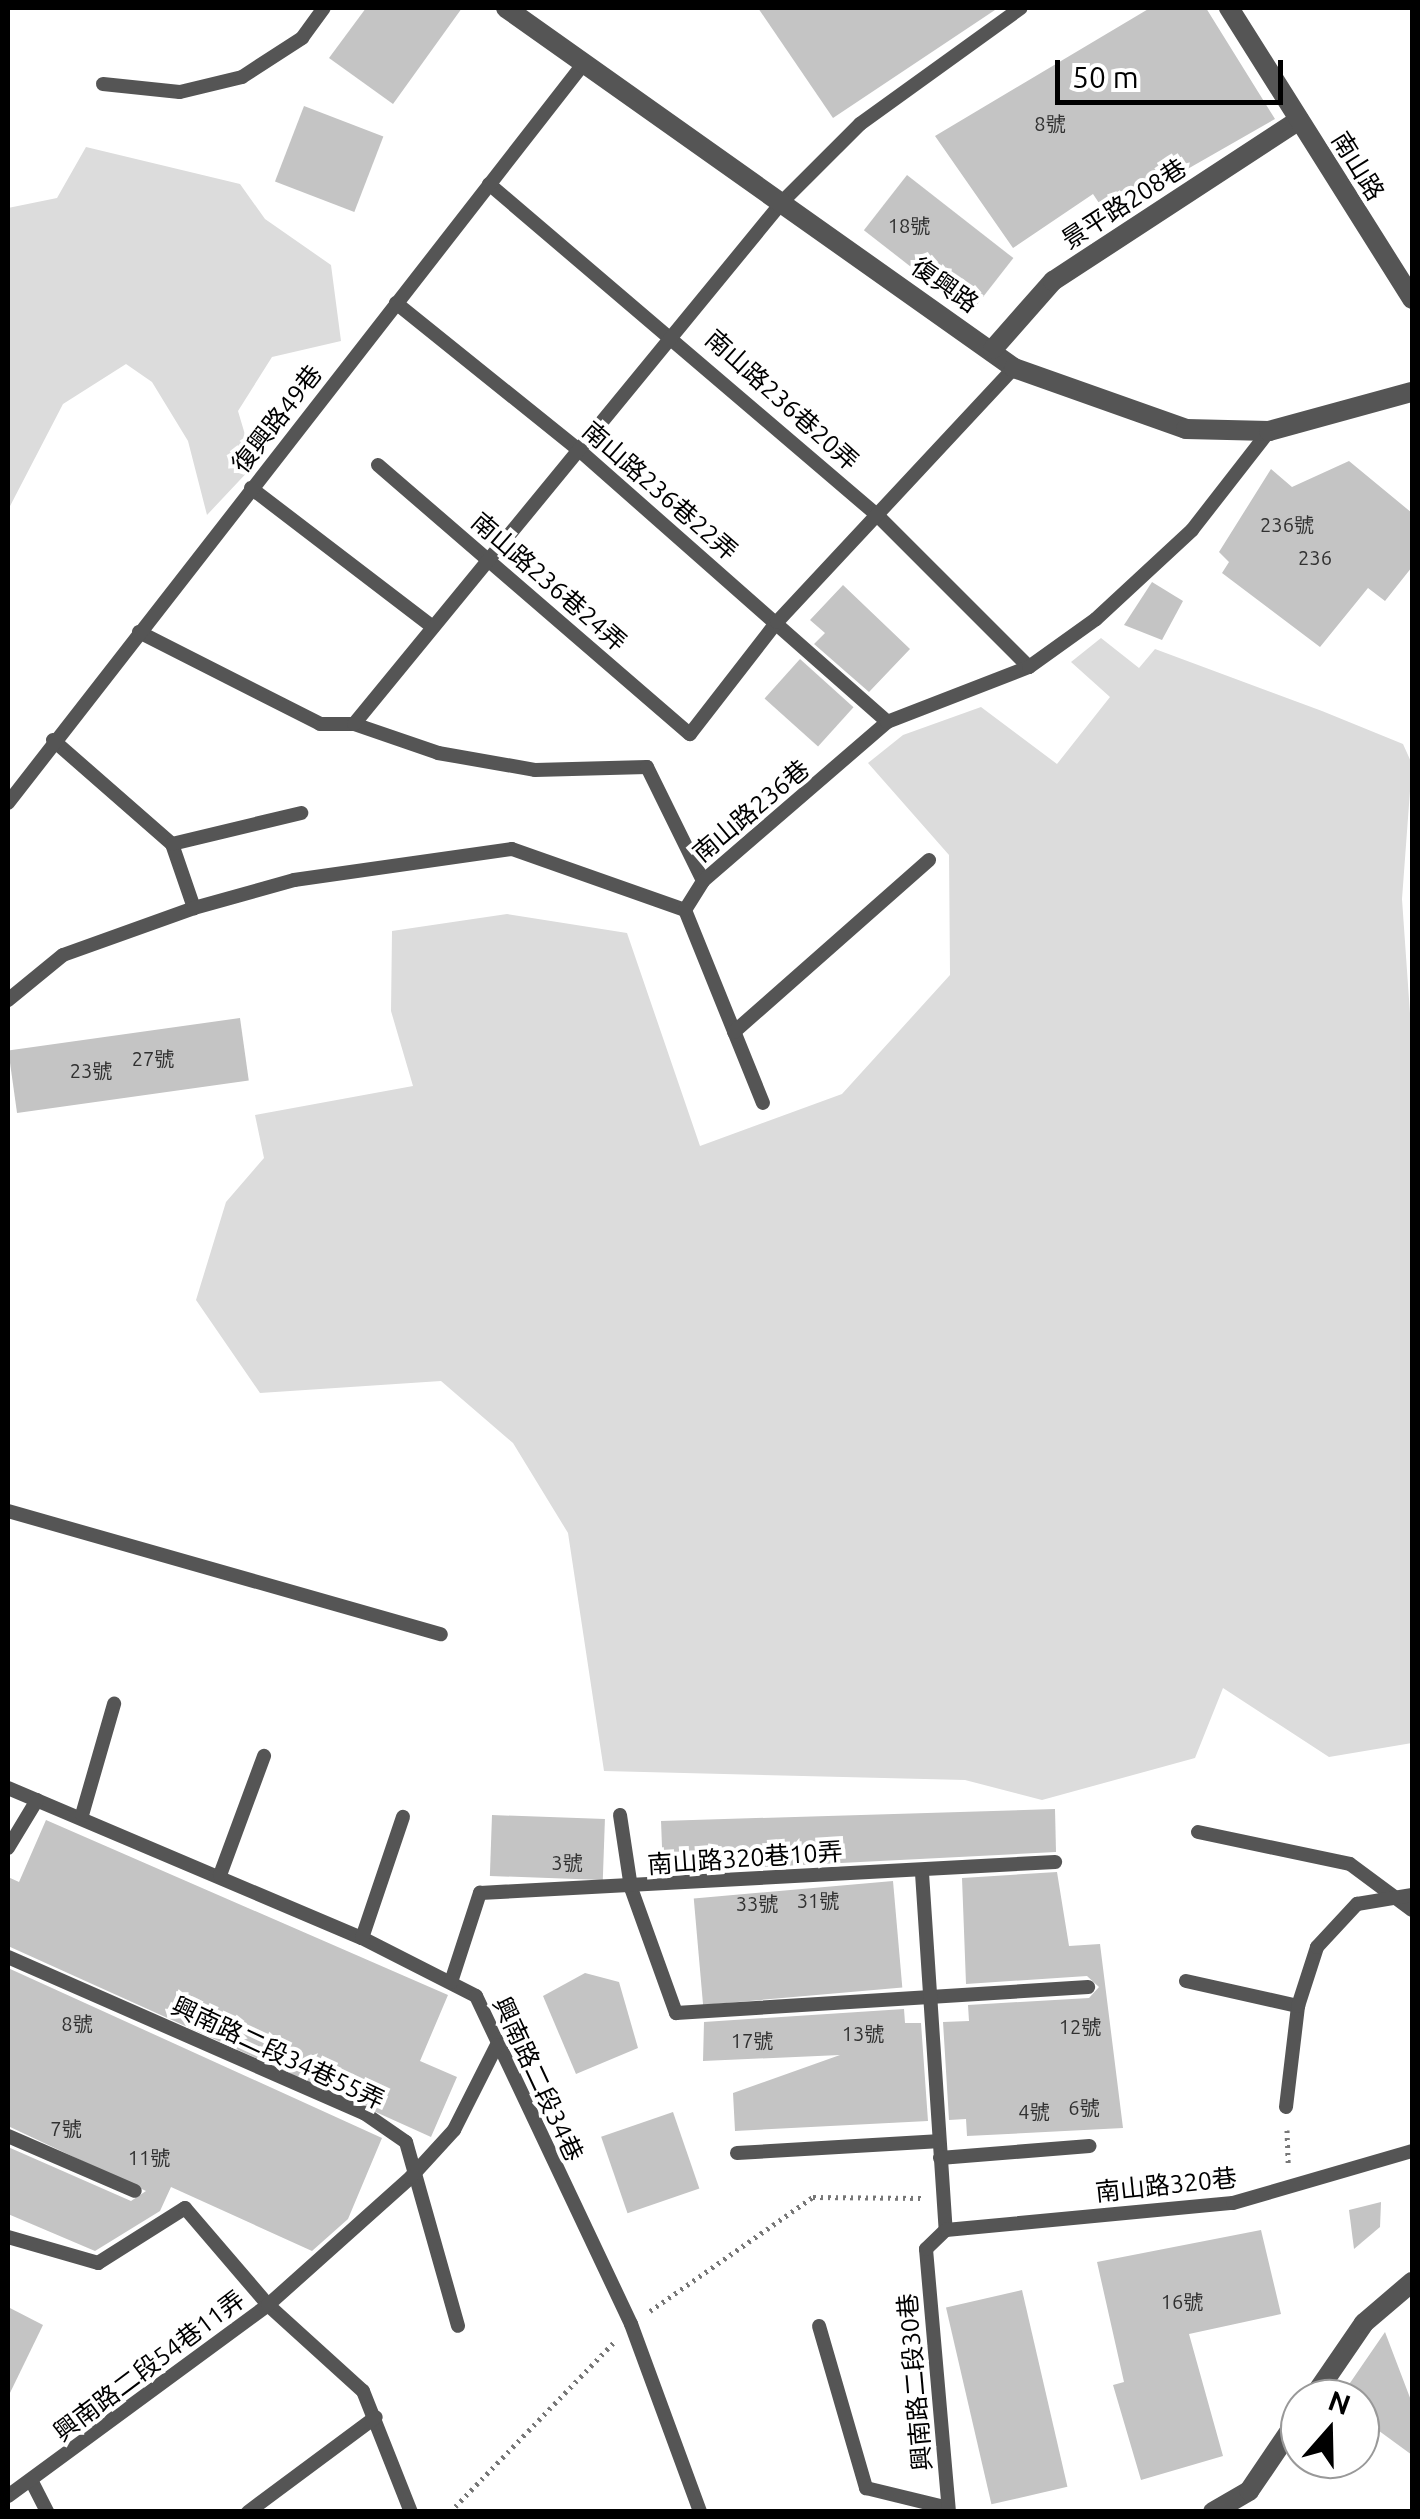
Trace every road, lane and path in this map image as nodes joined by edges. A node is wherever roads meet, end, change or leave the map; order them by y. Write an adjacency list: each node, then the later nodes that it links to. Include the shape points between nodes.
1 (324, 8): 6 (lane, via 302,38 242,77 180,92)
2 (506, 8): 5 (street, 復興路)
3 (1021, 8): 9 (lane, via 860,124)
4 (1228, 8): 7 (street, 南山路)
5 (584, 63): 8 (lane, 復興路49巷); 9 (street, 復興路)
6 (104, 84)
7 (1300, 120): 10 (street, 南山路); 13 (street, 景平路208巷, via 1052,281)
8 (489, 184): 11 (lane, 復興路49巷); 12 (lane, 南山路236巷20弄)
9 (783, 201): 12 (lane); 13 (street, 復興路)
10 (1412, 300)
11 (396, 303): 17 (lane, 南山路236巷22弄); 19 (lane, 復興路49巷)
12 (674, 334): 17 (lane); 20 (lane, 南山路236巷20弄)
13 (992, 349): 14 (street, 復興路)
14 (1014, 368): 16 (street, 復興路, via 1186,429); 20 (lane)
15 (1412, 392): 16 (street, 復興路)
16 (1269, 431): 25 (lane, 南山路236巷, via 1142,580)
17 (579, 450): 21 (lane); 22 (lane, 南山路236巷22弄)
18 (378, 465): 21 (lane, 南山路236巷24弄)
19 (252, 488): 23 (lane); 24 (lane, 復興路49巷)
20 (877, 515): 22 (lane); 25 (lane, 南山路236巷20弄)
21 (490, 559): 22 (lane, 南山路236巷24弄, via 690,734); 23 (lane)
22 (777, 622): 26 (lane, 南山路236巷22弄)
23 (433, 627): 27 (lane)
24 (139, 632): 27 (lane, via 274,707 320,724); 28 (lane, 復興路49巷)
25 (1029, 667): 26 (lane, 南山路236巷)
26 (887, 722): 33 (lane, 南山路236巷)
27 (354, 724): 33 (lane, via 438,753 535,770 647,767)
28 (53, 740): 29 (lane, 復興路49巷); 31 (lane)
29 (8, 803)
30 (301, 812): 31 (lane)
31 (172, 844): 34 (lane)
32 (929, 860): 37 (lane)
33 (703, 881): 35 (lane, 南山路236巷)
34 (194, 908): 35 (lane, via 294,880 512,850); 36 (lane, via 63,955)
35 (684, 910): 37 (lane)
36 (8, 1000)
37 (734, 1032): 38 (lane)
38 (763, 1103)
39 (8, 1511): 40 (lane)
40 (441, 1634)
41 (114, 1704): 45 (lane)
42 (264, 1756): 52 (lane)
43 (8, 1788): 44 (lane, 興南路二段34巷)
44 (38, 1800): 45 (lane, 興南路二段34巷); 49 (lane)
45 (82, 1815): 52 (lane, 興南路二段34巷)
46 (620, 1816): 53 (lane)
47 (403, 1817): 57 (lane)
48 (1198, 1832): 55 (lane, via 1350,1864)
49 (8, 1848)
50 (1055, 1862): 51 (lane, 南山路320巷10弄)
51 (922, 1873): 53 (lane, 南山路320巷10弄, via 788,1872); 62 (lane)
52 (220, 1875): 57 (lane, 興南路二段34巷)
53 (630, 1888): 59 (lane, 南山路320巷10弄, via 480,1892); 62 (lane, via 676,2013)
54 (1412, 1895): 55 (lane)
55 (1389, 1899): 56 (lane); 63 (lane, via 1357,1904 1318,1946)
56 (1412, 1910)
57 (362, 1938): 59 (lane, 興南路二段34巷)
58 (8, 1957): 72 (lane, 興南路二段34巷55弄, via 364,2113 406,2142)
59 (451, 1982): 64 (lane, 興南路二段34巷, via 476,1996)
60 (1186, 1982): 63 (lane)
61 (1088, 1987): 62 (lane)
62 (932, 1994): 67 (lane)
63 (1298, 2006): 65 (lane)
64 (497, 2045): 72 (lane, 興南路二段54巷11弄, via 454,2130); 80 (lane, 興南路二段34巷)
65 (1286, 2107): 73 (path)
66 (8, 2136): 74 (lane)
67 (937, 2141): 70 (lane); 71 (lane)
68 (1090, 2146): 71 (lane)
69 (1412, 2151): 73 (lane, 南山路320巷)
70 (737, 2153)
71 (940, 2158): 75 (lane)
72 (411, 2177): 79 (lane, 興南路二段54巷11弄); 81 (lane, 興南路二段34巷55弄)
73 (1289, 2187): 75 (lane, 南山路320巷, via 1233,2203)
74 (135, 2191)
75 (946, 2230): 77 (lane)
76 (8, 2237): 79 (lane, via 98,2263 186,2208)
77 (926, 2249): 80 (path, via 920,2195 813,2197); 88 (lane, 興南路二段30巷)
78 (1412, 2282): 83 (street, via 1364,2323)
79 (268, 2306): 84 (lane, via 363,2391); 86 (lane, 興南路二段54巷11弄)
80 (631, 2324): 92 (path); 93 (lane, 興南路二段34巷)
81 (458, 2326)
82 (819, 2326): 88 (lane, via 866,2488)
83 (1326, 2379)
84 (376, 2417): 90 (lane); 91 (lane)
85 (1280, 2445): 94 (street, via 1248,2491)
86 (32, 2482): 87 (lane, 興南路二段54巷11弄); 89 (lane)
87 (8, 2496)
88 (948, 2510)
89 (47, 2512)
90 (248, 2512)
91 (411, 2512)
92 (450, 2512)
93 (700, 2512)
94 (1213, 2512)

